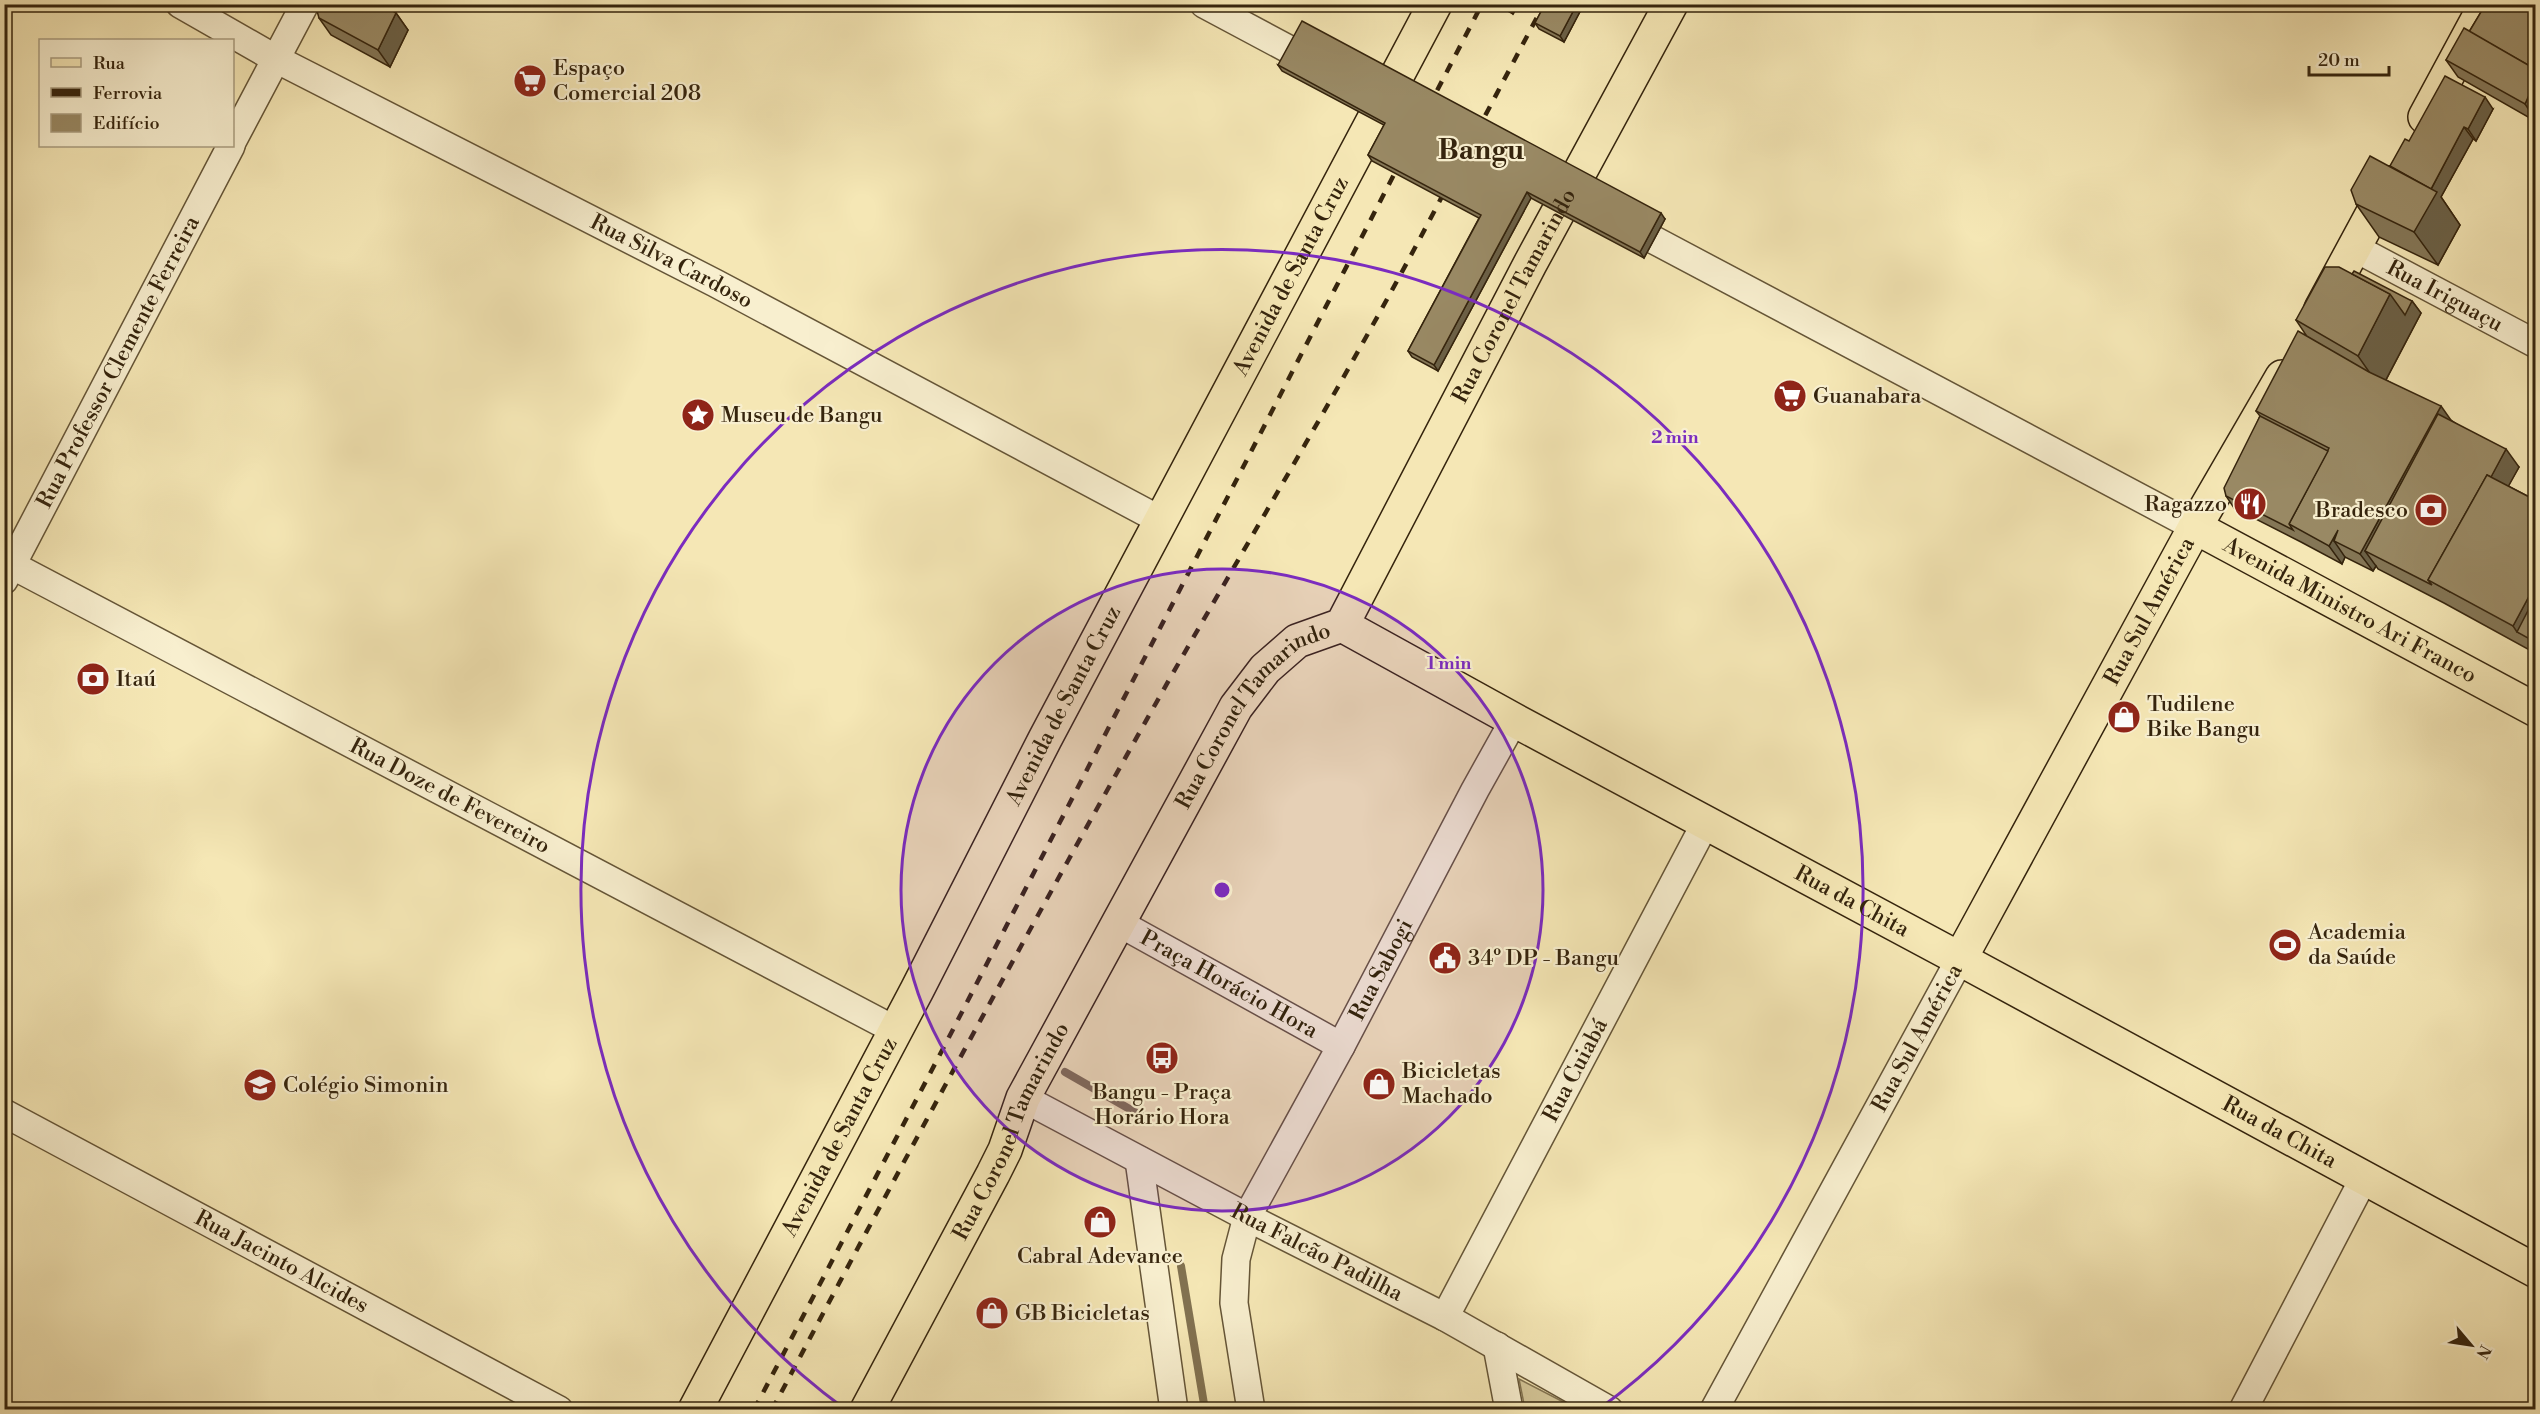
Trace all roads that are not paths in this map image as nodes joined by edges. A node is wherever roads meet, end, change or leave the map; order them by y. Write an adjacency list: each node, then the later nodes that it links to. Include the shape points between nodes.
1 (180, 4): 7 (street, Rua Silva Cardoso)
2 (304, 4): 7 (street, Rua Professor Clemente Ferreira)
3 (1204, 4): 8 (street)
4 (1436, 4): 8 (main road, Avenida de Santa Cruz)
5 (1671, 4): 17 (main road, Rua Coronel Tamarindo)
6 (2486, 4): 12 (main road, Rua Sul América)
7 (276, 59): 9 (street, Rua Professor Clemente Ferreira); 14 (street, Rua Silva Cardoso, via 715,283)
8 (1365, 90): 14 (main road, Avenida de Santa Cruz)
9 (234, 140)
10 (230, 147): 16 (street, Rua Professor Clemente Ferreira)
11 (1654, 240): 15 (street, Avenida Ministro Ari Franco)
12 (2353, 247): 13 (street, Rua Iriguaçu); 15 (main road, Rua Sul América)
13 (2535, 344)
14 (1162, 521): 23 (main road, Avenida de Santa Cruz)
15 (2195, 527): 18 (main road, Avenida Ministro Ari Franco); 22 (main road, Rua Sul América)
16 (7, 569): 23 (street, Rua Doze de Fevereiro)
17 (1341, 625): 19 (main road, Rua da Chita); 21 (main road, Rua Coronel Tamarindo, via 1297,641 1265,669 1236,707)
18 (2535, 710)
19 (1514, 720): 20 (main road, Rua da Chita); 24 (street, Rua Sabogi)
20 (1706, 822): 22 (main road, Rua da Chita); 31 (street, Rua Cuiabá)
21 (1119, 922): 24 (street, Praça Horácio Hora); 25 (main road, Rua Coronel Tamarindo)
22 (1960, 959): 28 (main road, Rua da Chita); 40 (street, Rua Sul América)
23 (895, 1030): 34 (main road, Avenida de Santa Cruz)
24 (1341, 1046): 29 (street, Rua Sabogi)
25 (1023, 1098): 27 (street, Rua Falcão Padilha); 35 (main road, Rua Coronel Tamarindo, via 993,1174)
26 (4, 1113): 33 (street, Rua Jacinto Alcides)
27 (1139, 1160): 29 (street, Rua Falcão Padilha); 36 (street)
28 (2364, 1178): 30 (main road, Rua da Chita); 41 (street, Rua da Chita)
29 (1247, 1217): 31 (street, Rua Falcão Padilha); 37 (street, Rua Sabogi, via 1236,1259 1234,1303)
30 (2535, 1271)
31 (1445, 1317): 32 (street, Rua Falcão Padilha)
32 (1497, 1346): 38 (street); 39 (street, Rua Falcão Padilha)
33 (559, 1410)
34 (695, 1410)
35 (867, 1410)
36 (1174, 1410)
37 (1251, 1410)
38 (1509, 1410)
39 (1609, 1410)
40 (1714, 1410)
41 (2243, 1410)

